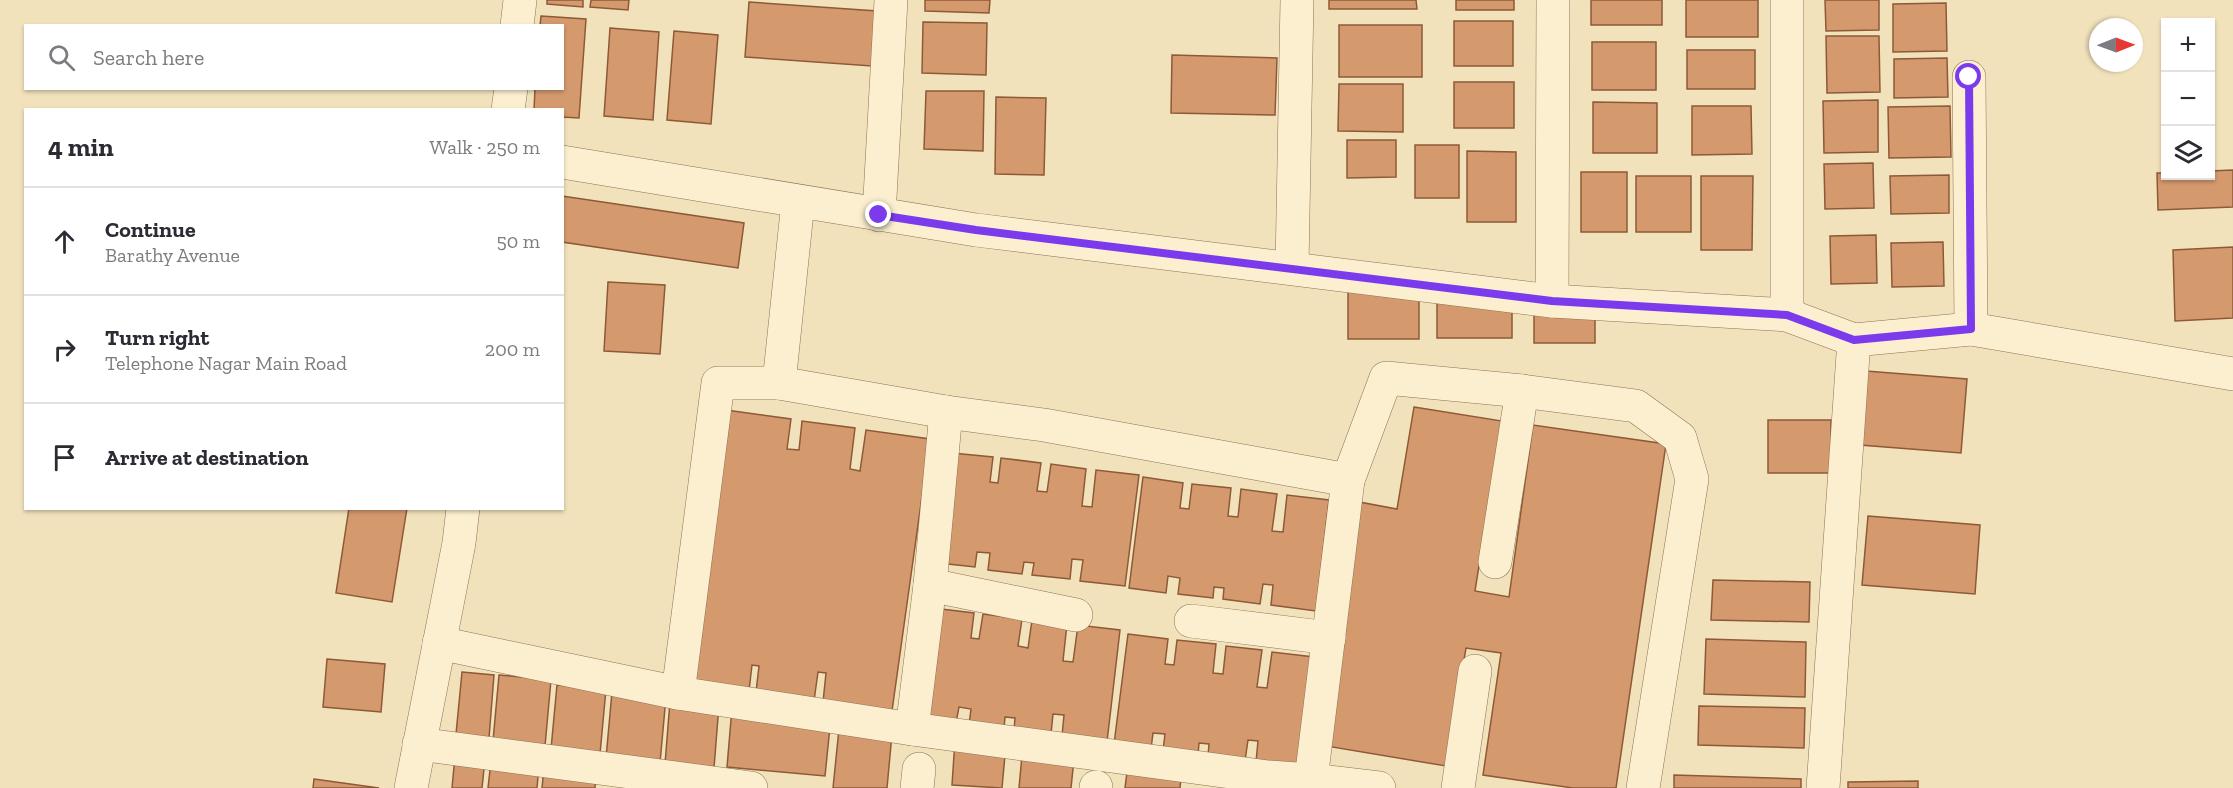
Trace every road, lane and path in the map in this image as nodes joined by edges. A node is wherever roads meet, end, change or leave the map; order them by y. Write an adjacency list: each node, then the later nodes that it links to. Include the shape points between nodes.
1 (520, 0): 6 (street)
2 (891, 0): 12 (street)
3 (1297, 0): 13 (street)
4 (1553, 0): 14 (street)
5 (1787, 0): 15 (street)
6 (517, 24)
7 (1969, 77): 16 (street)
8 (510, 90): 9 (street)
9 (508, 108)
10 (564, 162): 11 (street)
11 (798, 202): 12 (street); 19 (street)
12 (879, 215): 13 (street)
13 (1292, 268): 14 (street)
14 (1552, 301): 15 (street)
15 (1787, 315): 17 (street)
16 (1971, 329): 17 (street); 18 (street)
17 (1854, 340): 40 (street)
18 (2233, 374)
19 (780, 383): 21 (street); 31 (street, via 717,382)
20 (1522, 391): 22 (street, via 1386,378); 24 (street); 39 (street, via 1636,406 1680,438 1692,479)
21 (946, 412): 22 (street, via 1056,427); 25 (street)
22 (1348, 480): 28 (street)
23 (463, 510): 29 (street)
24 (1495, 562)
25 (930, 585): 26 (street); 32 (street)
26 (1076, 615)
27 (1191, 621): 28 (street)
28 (1329, 638): 34 (street)
29 (439, 643): 31 (street); 33 (street)
30 (1475, 671): 38 (street)
31 (678, 693): 32 (street)
32 (912, 729): 34 (street)
33 (419, 744): 36 (street); 37 (street)
34 (1311, 780): 35 (street)
35 (1368, 787)
36 (411, 788)
37 (751, 788)
38 (1458, 788)
39 (1643, 788)
40 (1823, 788)

